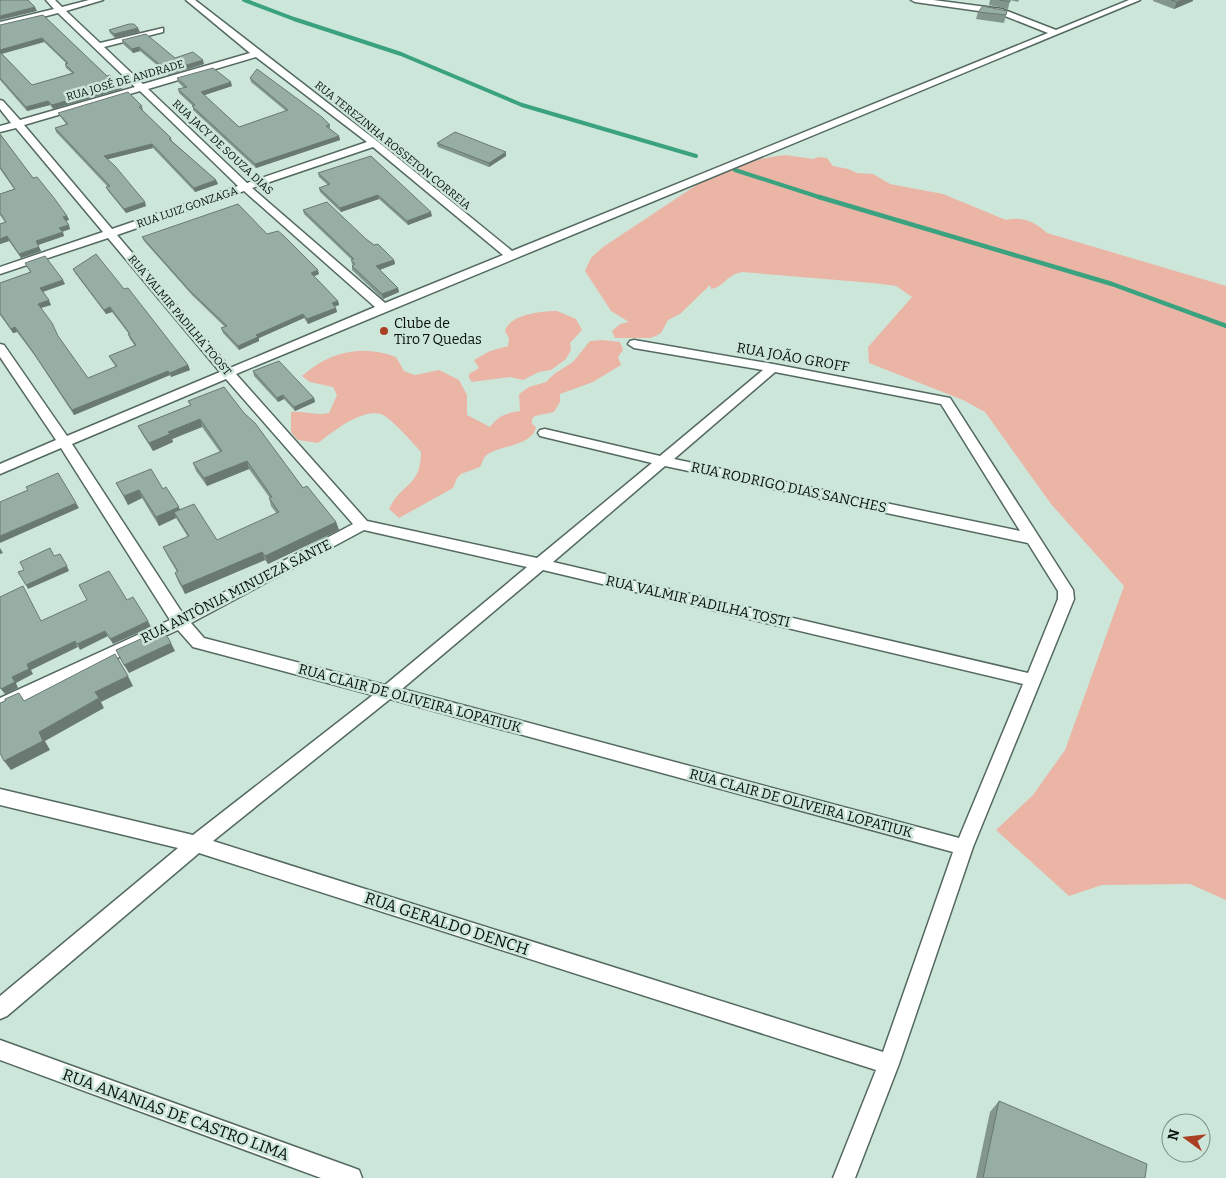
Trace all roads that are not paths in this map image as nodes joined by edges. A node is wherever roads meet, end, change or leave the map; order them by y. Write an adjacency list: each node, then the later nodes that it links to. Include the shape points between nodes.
1 (50, 0): 6 (street, RUA JACY DE SOUZA DIAS)
2 (99, 0): 6 (street)
3 (190, 0): 11 (street, RUA TEREZINHA ROSSETON CORREIA)
4 (915, 0): 9 (street, via 1002,12)
5 (1136, 0): 9 (street)
6 (59, 9): 7 (street); 10 (street, RUA JACY DE SOUZA DIAS)
7 (0, 25)
8 (160, 30): 10 (street)
9 (1056, 33): 19 (street)
10 (98, 46): 12 (street, RUA JACY DE SOUZA DIAS)
11 (257, 54): 12 (street, RUA JOSÉ DE ANDRADE); 16 (street, RUA TEREZINHA ROSSETON CORREIA)
12 (141, 87): 14 (street, RUA JOSÉ DE ANDRADE); 17 (street, RUA JACY DE SOUZA DIAS)
13 (0, 103): 14 (street, RUA VALMIR PADILHA TOOST)
14 (18, 124): 15 (street, RUA JOSÉ DE ANDRADE); 18 (street, RUA VALMIR PADILHA TOOST)
15 (0, 129)
16 (374, 143): 17 (street, RUA LUIZ GONZAGA); 19 (street, RUA TEREZINHA ROSSETON CORREIA)
17 (245, 187): 18 (street, RUA LUIZ GONZAGA); 21 (street, RUA JACY DE SOUZA DIAS)
18 (111, 233): 20 (street, RUA LUIZ GONZAGA); 25 (street, RUA VALMIR PADILHA TOOST)
19 (511, 256): 21 (street)
20 (0, 271)
21 (383, 308): 25 (street)
22 (634, 344): 24 (street, RUA JOÃO GROFF)
23 (0, 348): 27 (street, RUA CLAIR DE OLIVEIRA LOPATIUK)
24 (773, 368): 28 (street); 31 (street, RUA JOÃO GROFF, via 945,401)
25 (229, 374): 27 (street); 30 (street, RUA VALMIR PADILHA TOOST)
26 (545, 433): 28 (street, RUA RODRIGO DIAS SANCHES)
27 (64, 442): 29 (street); 33 (street, RUA CLAIR DE OLIVEIRA LOPATIUK)
28 (663, 461): 31 (street, RUA RODRIGO DIAS SANCHES); 32 (street)
29 (0, 469)
30 (362, 525): 32 (street, RUA VALMIR PADILHA TOSTI); 33 (street, RUA ANTÔNIA MINUEZA SANTE)
31 (1034, 539): 34 (street, via 1066,599)
32 (540, 564): 34 (street, RUA VALMIR PADILHA TOSTI); 35 (street)
33 (180, 622): 35 (street, RUA CLAIR DE OLIVEIRA LOPATIUK, via 199,643); 36 (street, RUA ANTÔNIA MINUEZA SANTE)
34 (1032, 680): 39 (street)
35 (388, 692): 38 (street); 39 (street, RUA CLAIR DE OLIVEIRA LOPATIUK)
36 (0, 705)
37 (0, 797): 38 (street, RUA GERALDO DENCH)
38 (196, 844): 40 (street); 42 (street, RUA GERALDO DENCH)
39 (964, 847): 42 (street)
40 (0, 1009)
41 (0, 1050): 43 (street, RUA ANANIAS DE CASTRO LIMA)
42 (889, 1064): 44 (street)
43 (351, 1178)
44 (844, 1178)

